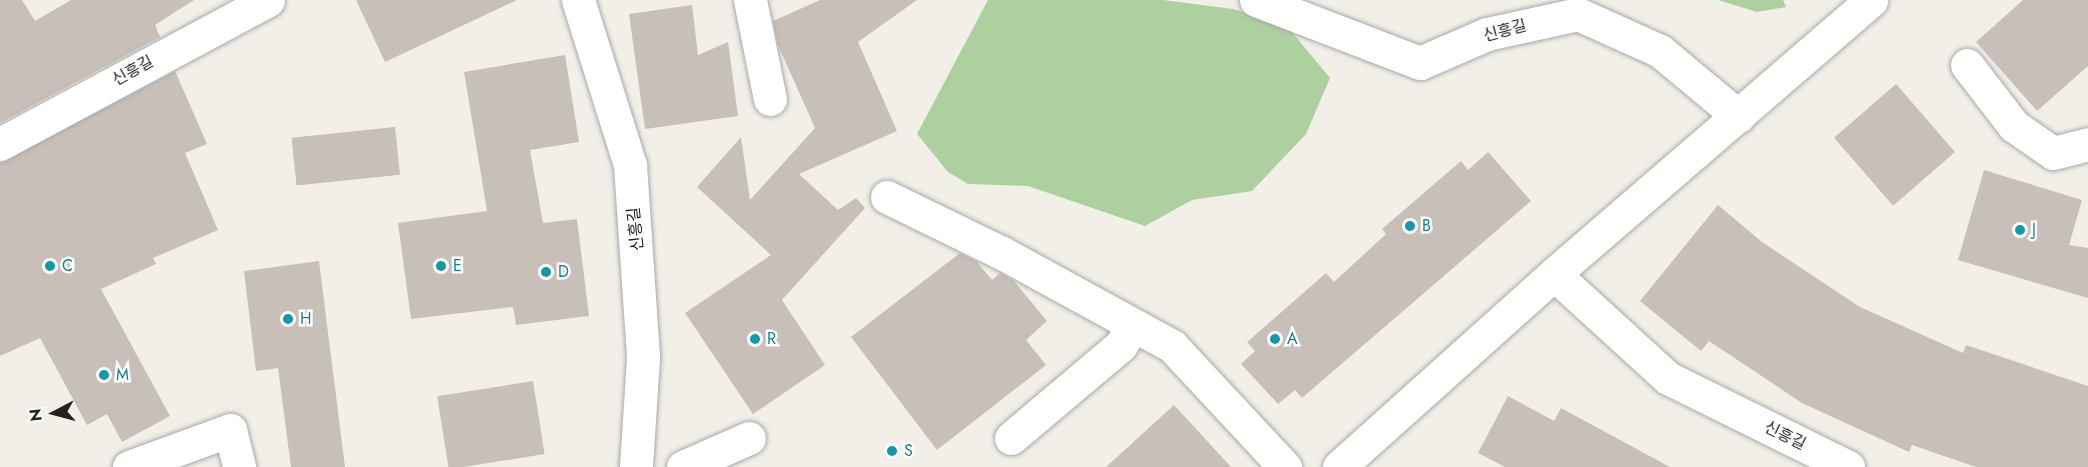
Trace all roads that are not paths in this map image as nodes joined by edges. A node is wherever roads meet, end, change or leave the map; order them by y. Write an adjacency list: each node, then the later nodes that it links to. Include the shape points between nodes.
1 (268, 0): 9 (street, 신흥길)
2 (578, 0): 18 (street, 신흥길, via 630,165 643,358)
3 (750, 0): 7 (street)
4 (1256, 0): 8 (street, 신흥길, via 1420,63 1487,34 1578,14 1660,51)
5 (1871, 0): 8 (street)
6 (1967, 65): 10 (street, via 2014,126 2053,153)
7 (770, 99)
8 (1738, 116): 12 (street)
9 (0, 144)
10 (2088, 144)
11 (887, 197): 13 (street, via 1002,253)
12 (1554, 274): 21 (street); 22 (street, 신흥길, via 1668,378)
13 (1133, 326): 15 (street, via 1121,345); 20 (street, via 1186,358)
14 (749, 438): 19 (street)
15 (1011, 438)
16 (129, 467): 17 (street, via 230,430)
17 (239, 467)
18 (636, 467)
19 (683, 467)
20 (1285, 467)
21 (1339, 467)
22 (1848, 467)

